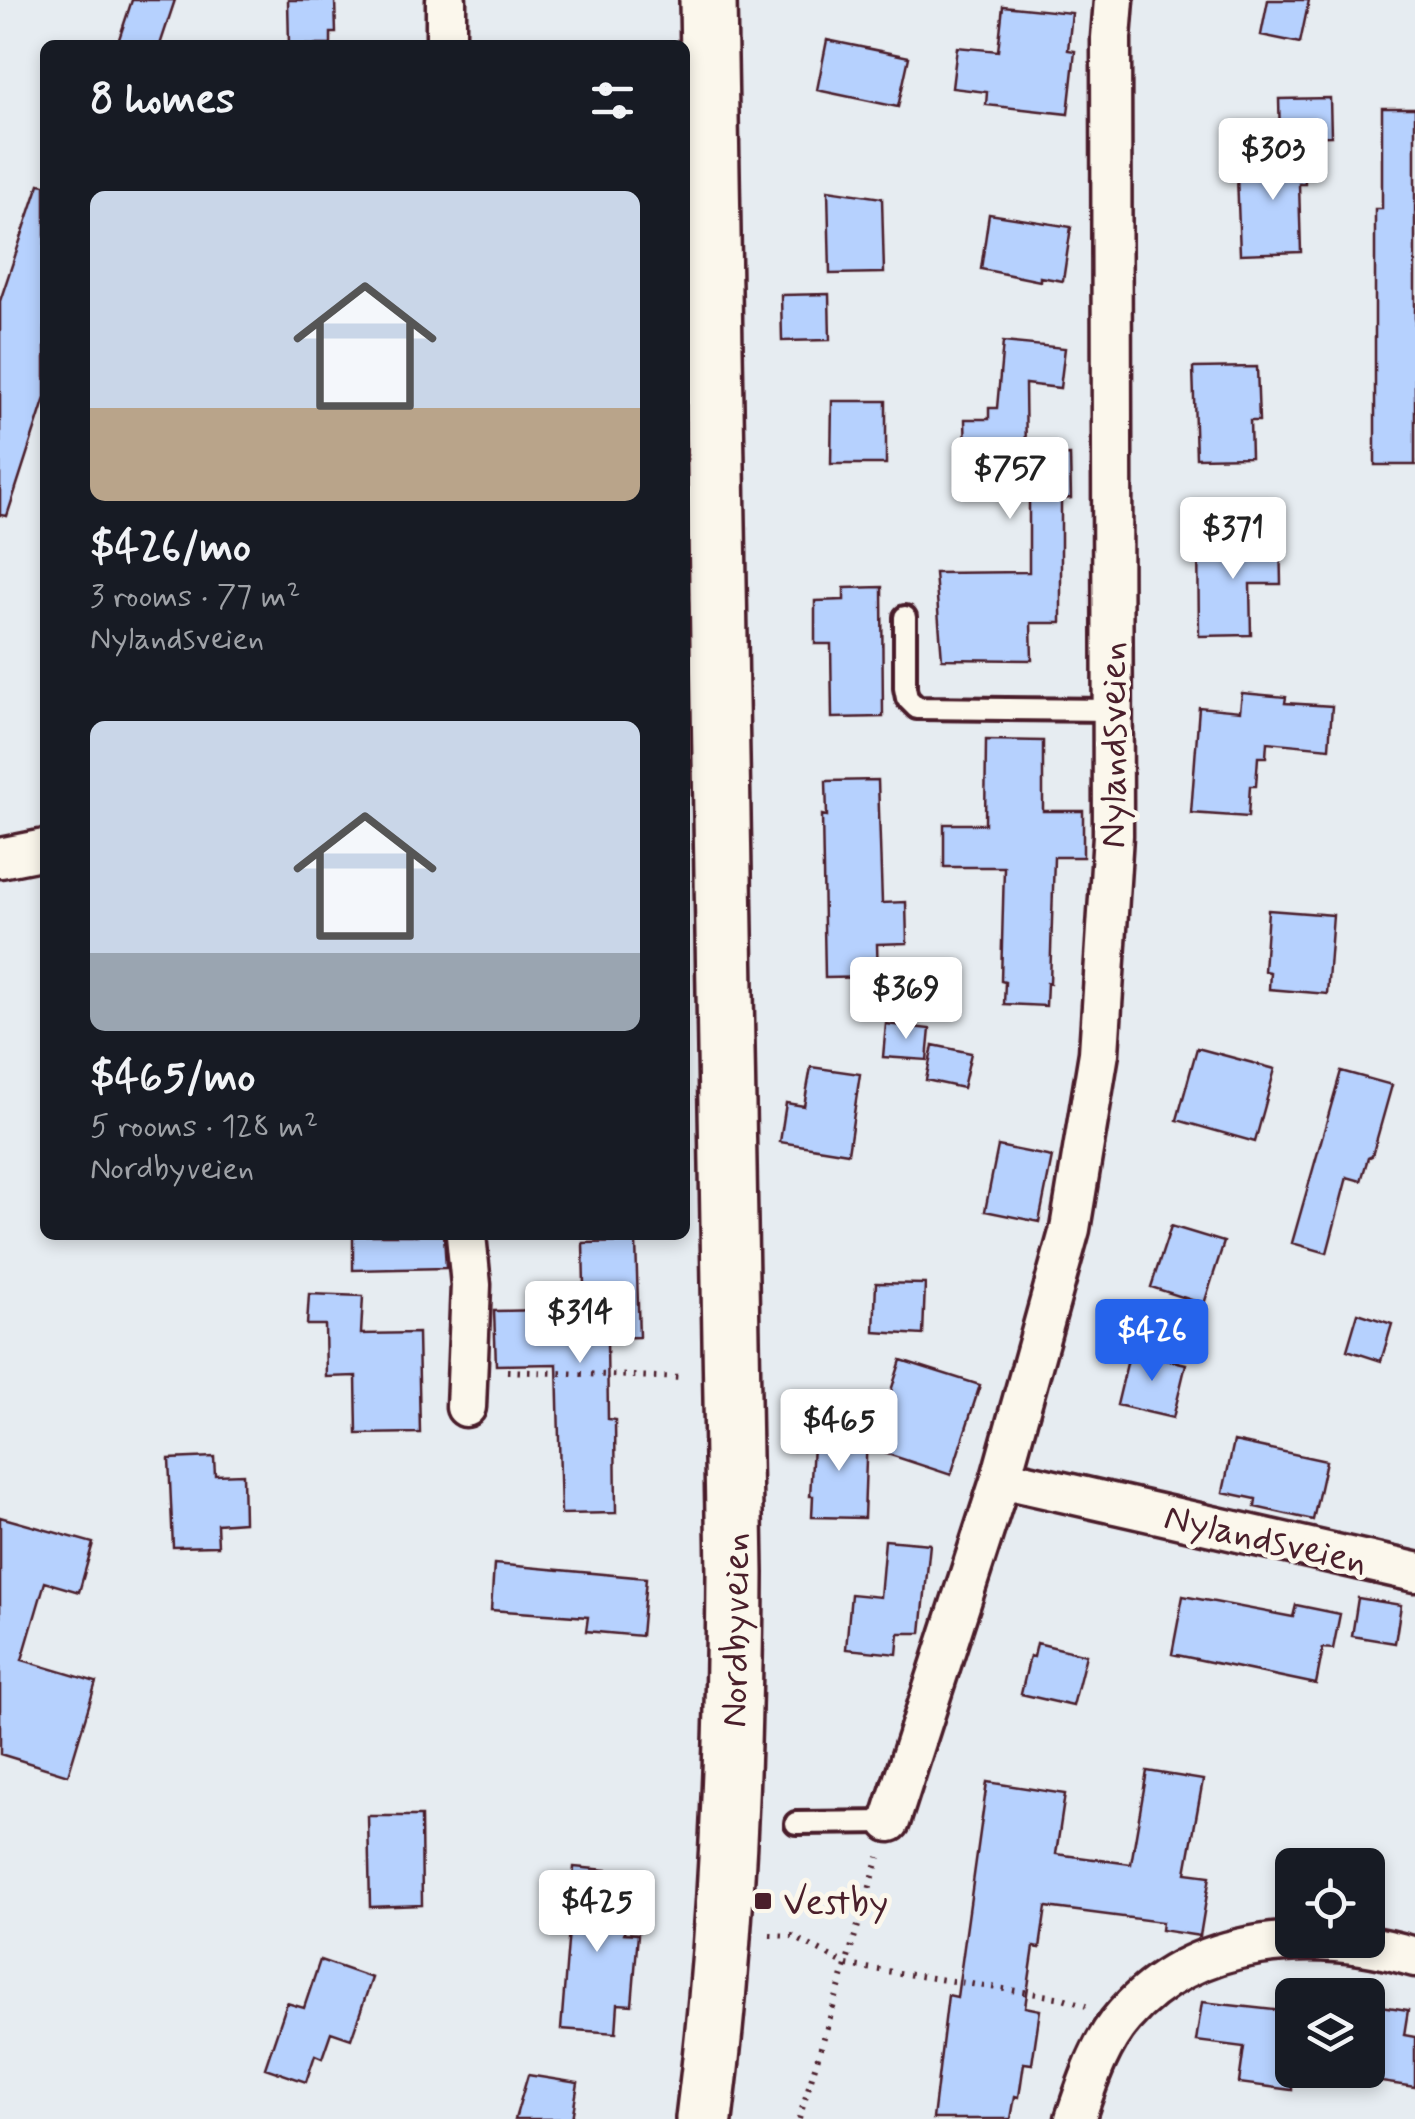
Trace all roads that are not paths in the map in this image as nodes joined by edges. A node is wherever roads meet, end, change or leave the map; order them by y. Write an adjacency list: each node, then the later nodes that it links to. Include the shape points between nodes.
1 (446, 0): 4 (street)
2 (708, 0): 16 (main road, Nordbyveien, via 735,1592 724,1926)
3 (1114, 0): 6 (street, Nylandsveien)
4 (446, 40)
5 (904, 617): 6 (lane, via 905,688 917,708)
6 (1113, 710): 11 (street, Nylandsveien, via 1113,834 1099,1052 1070,1229)
7 (40, 850): 8 (street)
8 (0, 858)
9 (466, 1240): 10 (street)
10 (468, 1388)
11 (1001, 1478): 12 (street, Nylandsveien); 13 (street, Nylandsveien)
12 (1415, 1572)
13 (890, 1822): 14 (lane)
14 (796, 1823)
15 (1415, 1958): 17 (street, via 1310,1940 1267,1943 1186,1966 1154,1985 1122,2018)
16 (704, 2119)
17 (1075, 2119)

